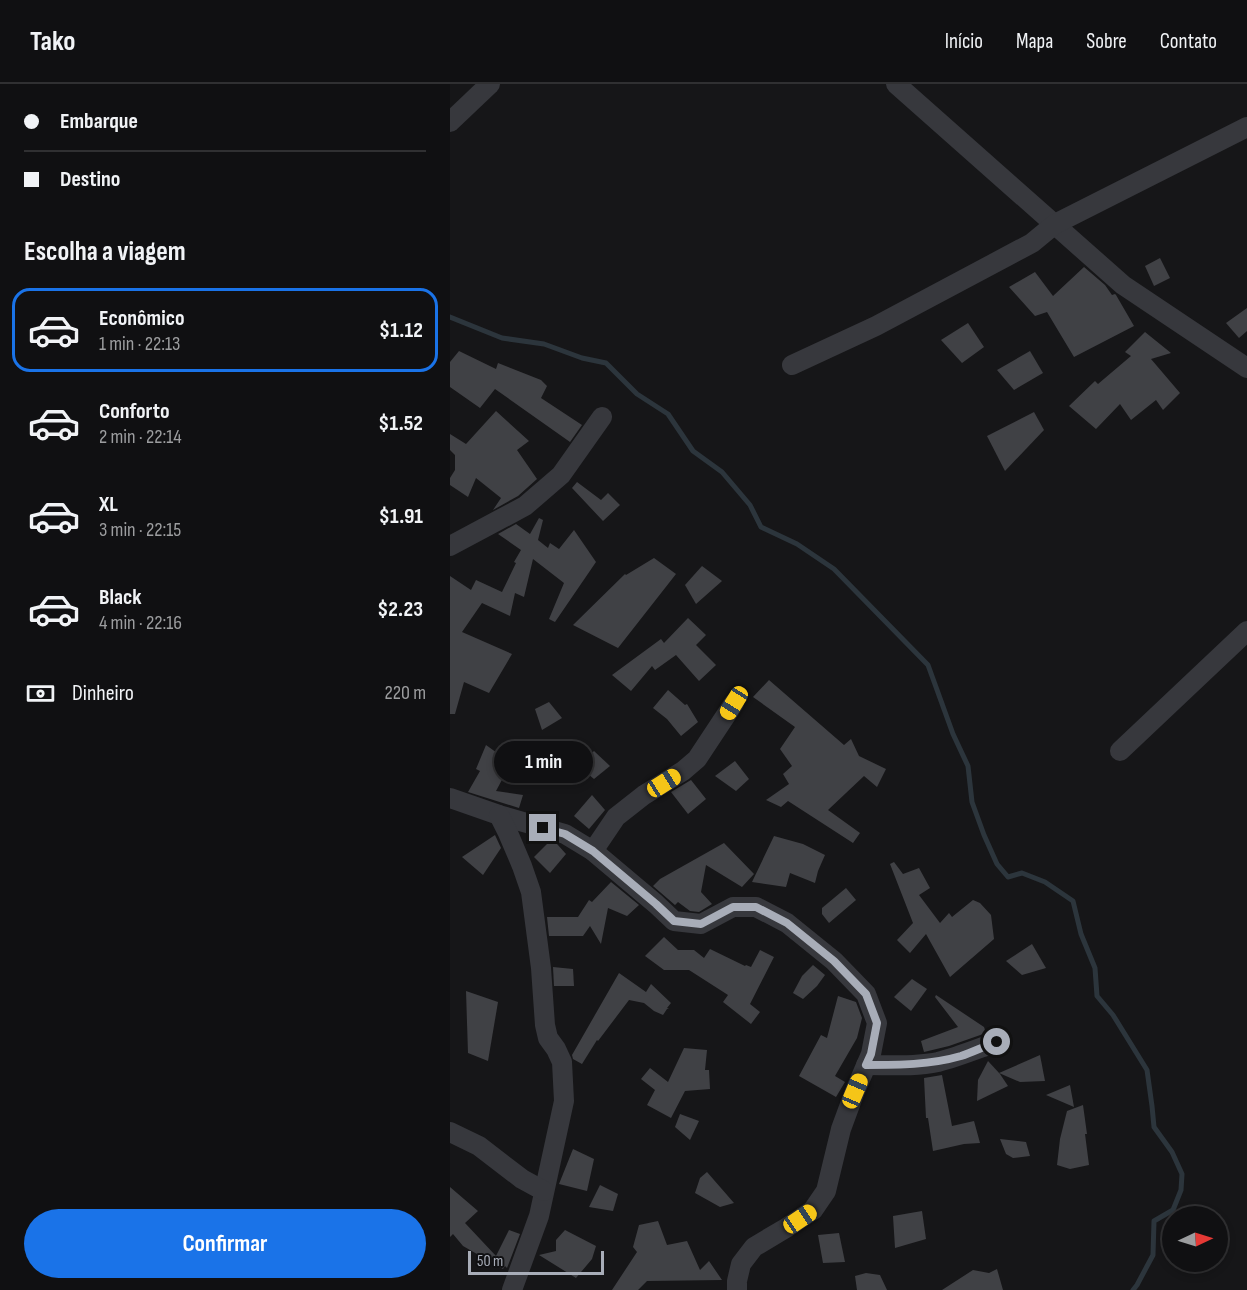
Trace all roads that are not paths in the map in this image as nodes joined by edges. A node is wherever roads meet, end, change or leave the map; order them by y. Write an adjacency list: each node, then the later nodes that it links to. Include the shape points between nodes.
1 (490, 84): 3 (street)
2 (896, 84): 5 (street)
3 (450, 122)
4 (1247, 127): 5 (street)
5 (1055, 224): 6 (street, via 1032,243); 7 (street, via 1123,285)
6 (792, 366)
7 (1247, 368)
8 (602, 417): 9 (street, via 561,475 525,506)
9 (450, 546)
10 (1247, 631): 12 (street)
11 (734, 703): 15 (street, via 697,759 616,817)
12 (1120, 751)
13 (450, 798): 14 (street)
14 (499, 815): 15 (street, via 565,834); 19 (street, via 531,892 545,1025 562,1062 564,1101)
15 (593, 851): 17 (street, via 674,921 701,924 733,907 756,907 787,923 834,961 866,994 877,1023)
16 (997, 1042): 17 (street, via 935,1062)
17 (866, 1065): 21 (street, via 842,1129 826,1191 813,1210 754,1247 741,1264)
18 (450, 1132): 19 (street, via 479,1146)
19 (544, 1191): 20 (street)
20 (512, 1290)
21 (737, 1290)

